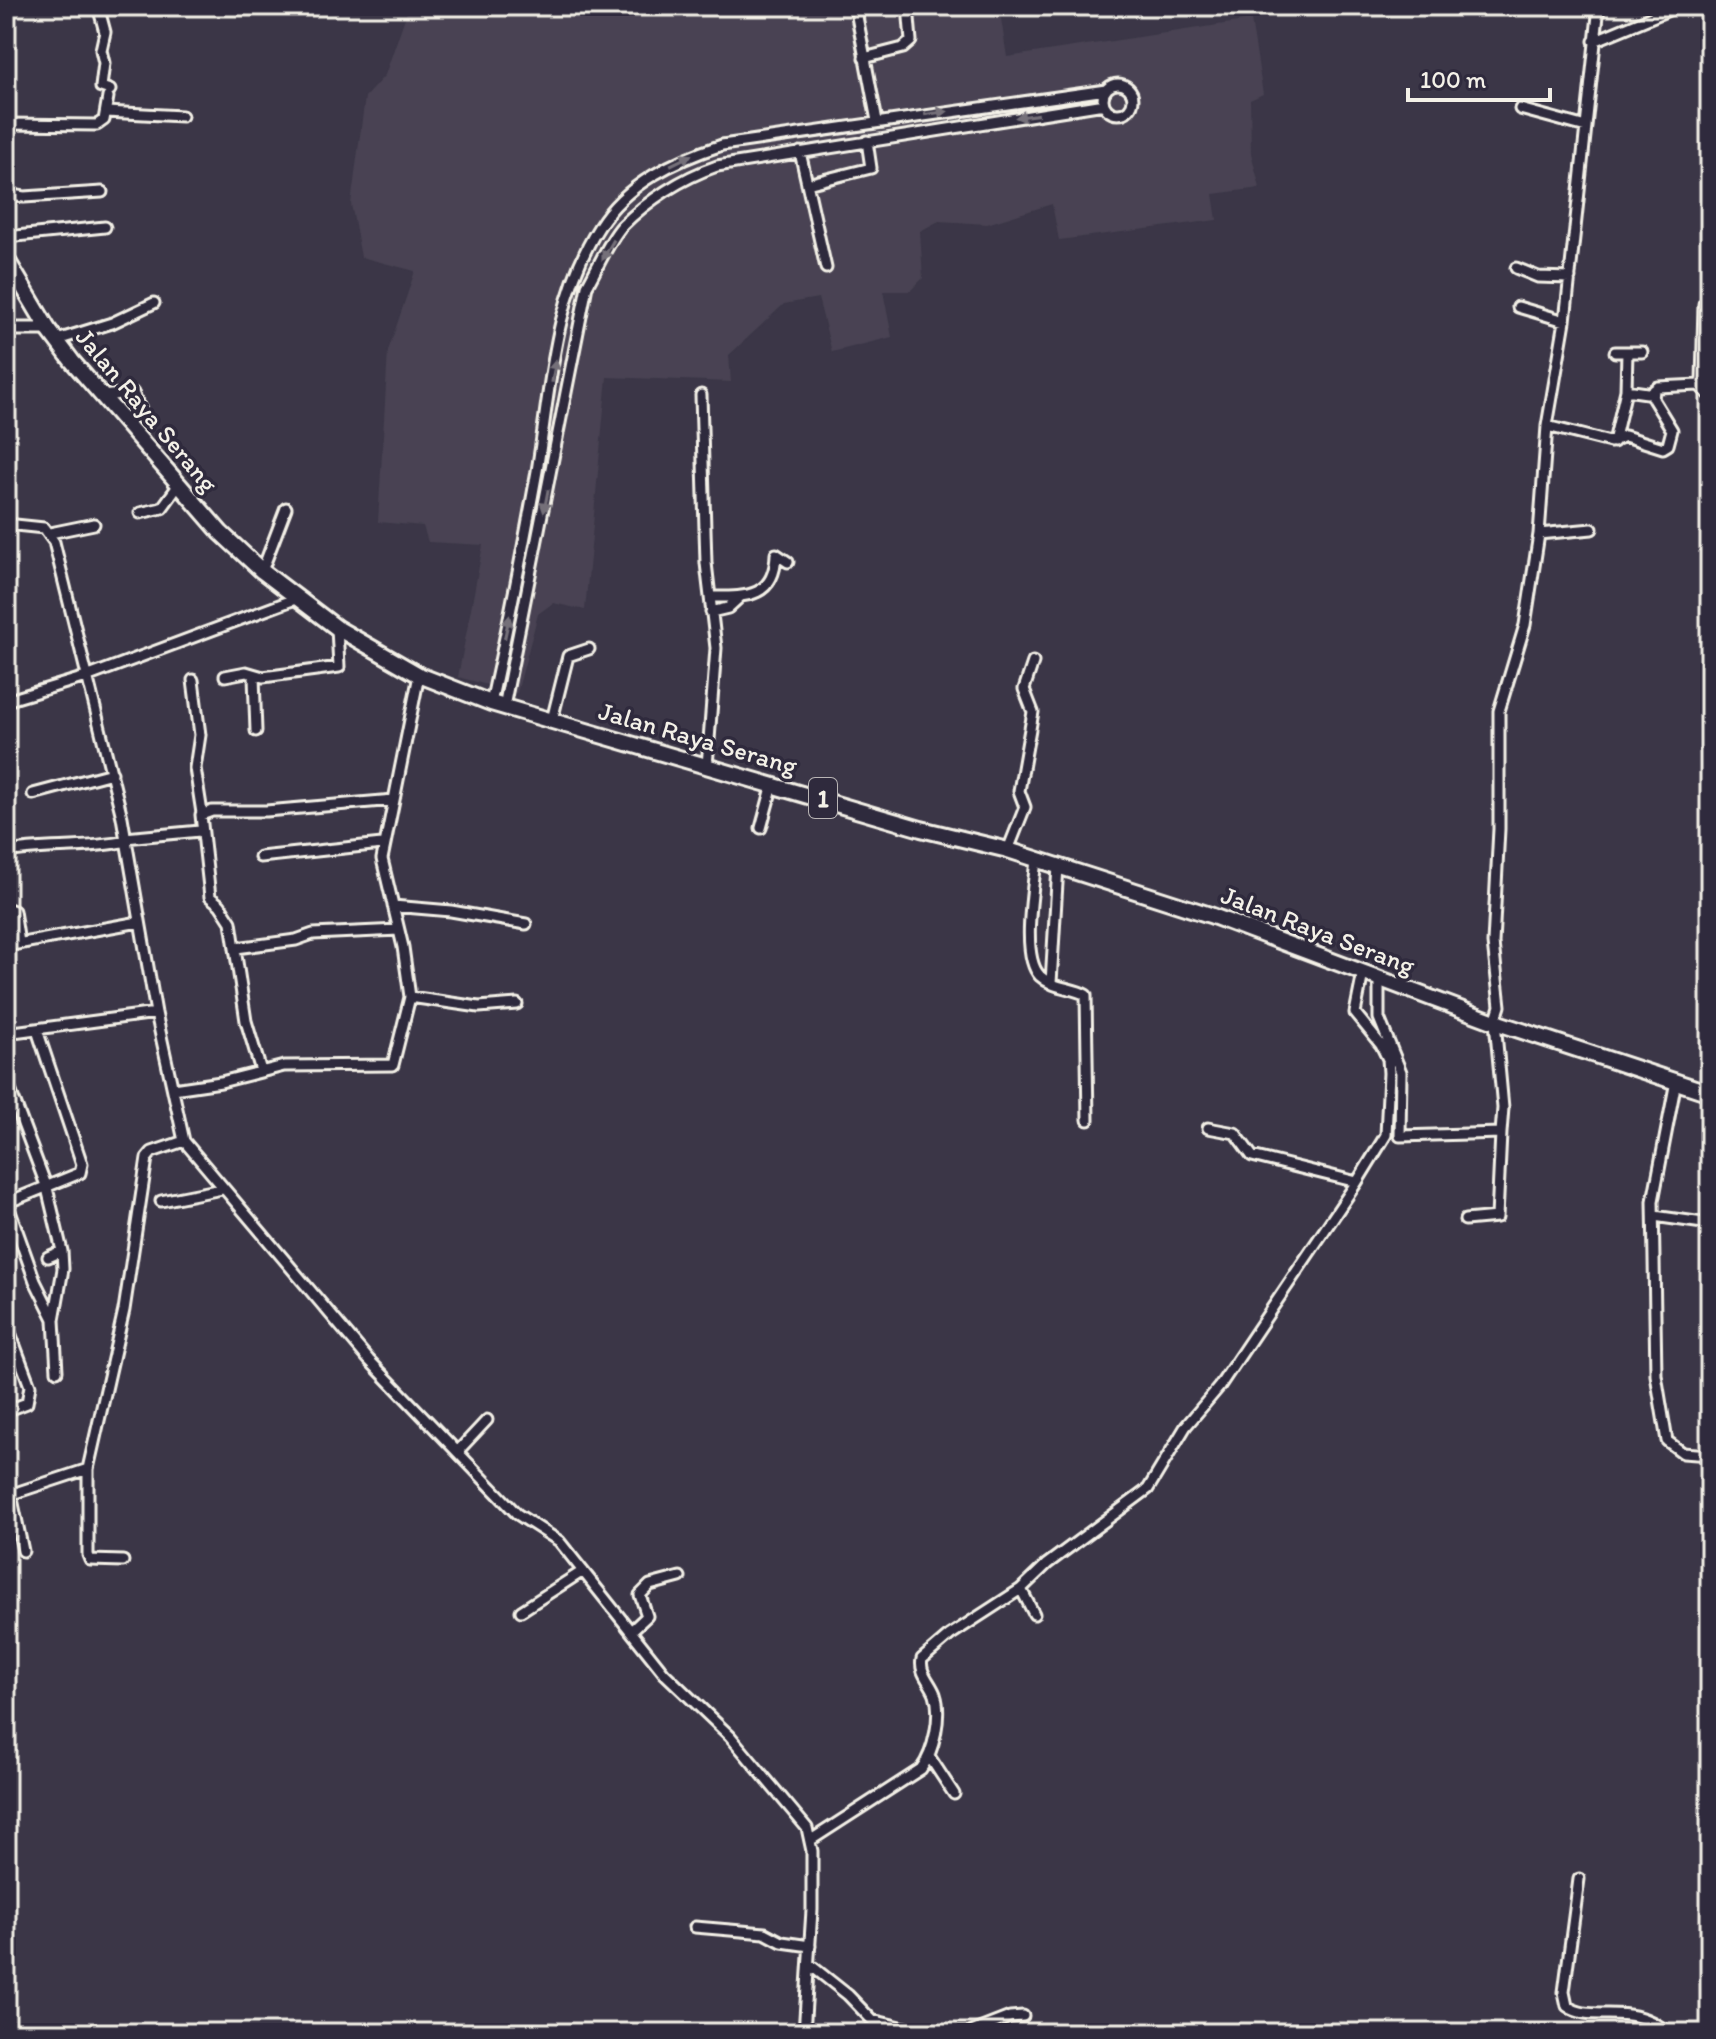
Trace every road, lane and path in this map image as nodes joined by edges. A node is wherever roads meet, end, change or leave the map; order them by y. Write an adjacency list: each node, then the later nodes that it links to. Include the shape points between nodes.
1 (98, 6): 11 (street, via 105,32 101,87 109,94)
2 (855, 6): 7 (street)
3 (908, 6): 7 (street, via 911,41)
4 (1599, 6): 6 (street)
5 (1678, 6): 6 (street)
6 (1594, 41): 15 (street)
7 (864, 58): 13 (street)
8 (1106, 90): 9 (street); 9 (street, via 1124,85 1133,101 1120,114); 13 (street, one-way to 8)
9 (1104, 104): 16 (street, one-way to 16)
10 (1520, 109): 15 (street)
11 (106, 112): 12 (street); 14 (street, via 97,125)
12 (182, 116)
13 (879, 121): 16 (street); 33 (street, one-way to 13, via 567,295 599,225 640,183 686,157 722,145)
14 (6, 124)
15 (1586, 127): 27 (street)
16 (883, 137): 17 (street)
17 (867, 141): 18 (street); 19 (street, via 871,168)
18 (800, 152): 19 (street); 35 (street, one-way to 35, via 717,166 660,195 621,228 587,286)
19 (807, 184): 25 (street)
20 (102, 192): 21 (street)
21 (6, 194)
22 (105, 227): 23 (street)
23 (6, 237)
24 (6, 258): 34 (highway, Jalan Raya Serang / 1)
25 (826, 268)
26 (1516, 268): 27 (street, via 1538,277)
27 (1570, 278): 31 (street)
28 (154, 303): 34 (street, via 112,323)
29 (1704, 304): 39 (street)
30 (1518, 307): 31 (street)
31 (1565, 321): 46 (street)
32 (6, 329): 34 (street)
33 (560, 334): 35 (street); 71 (street, one-way to 33)
34 (52, 335): 43 (highway, Jalan Raya Serang / 1)
35 (577, 339): 71 (street, one-way to 71)
36 (1615, 352): 37 (street)
37 (1627, 352): 38 (street); 40 (street)
38 (1642, 352)
39 (1699, 385): 44 (street); 47 (street, via 1654,390 1653,399 1673,435 1663,448 1625,436)
40 (1626, 390): 41 (street); 47 (street)
41 (1647, 393)
42 (701, 395): 58 (street)
43 (101, 396): 45 (street, via 133,393); 48 (highway, Jalan Raya Serang / 1)
44 (1710, 396)
45 (141, 410)
46 (1547, 426): 47 (street); 55 (street)
47 (1614, 442)
48 (178, 486): 50 (street, via 162,508); 57 (highway, Jalan Raya Serang / 1)
49 (286, 508): 57 (street)
50 (140, 513)
51 (6, 524): 54 (street)
52 (94, 524): 54 (street)
53 (1592, 529): 55 (street)
54 (50, 533): 66 (street)
55 (1539, 534): 103 (street, via 1525,625 1499,711 1493,943 1500,1006)
56 (788, 562): 59 (street, via 776,554 776,569 767,586)
57 (262, 571): 60 (highway, Jalan Raya Serang / 1)
58 (710, 597): 59 (street); 61 (street)
59 (740, 597): 61 (street, via 728,608)
60 (298, 598): 62 (highway, Jalan Raya Serang / 1); 66 (street)
61 (711, 612): 74 (street, via 716,648)
62 (337, 628): 65 (highway, Jalan Raya Serang / 1); 68 (street, via 339,667)
63 (589, 649): 72 (street, via 568,656)
64 (1033, 662): 84 (street, via 1024,689 1033,712 1019,791 1025,807)
65 (419, 675): 71 (highway, Jalan Raya Serang / 1); 78 (street)
66 (89, 676): 70 (street); 75 (street)
67 (225, 676): 68 (street, via 246,672)
68 (254, 677): 73 (street)
69 (193, 680): 79 (street)
70 (6, 701)
71 (498, 705): 72 (highway, Jalan Raya Serang / 1)
72 (552, 720): 74 (highway, Jalan Raya Serang / 1)
73 (256, 731)
74 (707, 766): 76 (highway, Jalan Raya Serang / 1)
75 (112, 773): 77 (street); 82 (street)
76 (773, 784): 80 (street); 84 (highway, Jalan Raya Serang / 1)
77 (33, 794)
78 (394, 800): 79 (street); 83 (street)
79 (202, 813): 81 (street)
80 (761, 828)
81 (200, 831): 82 (street); 96 (street, via 210,897 231,922)
82 (126, 840): 85 (street, via 94,848 42,846); 91 (street)
83 (382, 844): 86 (street); 89 (street)
84 (1008, 850): 87 (highway, Jalan Raya Serang / 1)
85 (6, 852)
86 (260, 857)
87 (1036, 859): 88 (highway, Jalan Raya Serang / 1); 99 (street, via 1029,955)
88 (1058, 866): 97 (highway, Jalan Raya Serang / 1, via 1210,915); 99 (street)
89 (393, 906): 92 (street); 93 (street)
90 (6, 908): 94 (street, via 14,911)
91 (139, 922): 94 (street); 102 (street)
92 (526, 924)
93 (399, 930): 96 (street, via 313,934); 100 (street)
94 (19, 943): 95 (street)
95 (6, 946)
96 (236, 948): 106 (street, via 246,1021)
97 (1363, 973): 98 (highway, Jalan Raya Serang / 1); 115 (street, via 1355,1013 1388,1059 1389,1104 1386,1135)
98 (1379, 979): 103 (highway, Jalan Raya Serang / 1); 113 (street, via 1379,1018 1401,1072 1400,1136)
99 (1051, 983): 111 (street, via 1083,993 1087,1000)
100 (410, 997): 101 (street, via 479,1007); 106 (street, via 393,1065 307,1064)
101 (517, 1004)
102 (156, 1013): 104 (street); 109 (street)
103 (1495, 1022): 108 (highway, Jalan Raya Serang / 1); 113 (street)
104 (37, 1030): 105 (street); 116 (street, via 82,1164 80,1173)
105 (6, 1033)
106 (261, 1071): 109 (street)
107 (6, 1079): 116 (street)
108 (1676, 1081): 110 (highway, Jalan Raya Serang / 1); 120 (street, via 1654,1186)
109 (173, 1089): 114 (street)
110 (1710, 1093)
111 (1088, 1120)
112 (1208, 1128): 115 (street, via 1235,1133 1252,1156)
113 (1501, 1133): 121 (street, via 1497,1217)
114 (184, 1141): 117 (street); 132 (street, via 147,1158 124,1310)
115 (1357, 1182): 138 (street, via 1219,1387 1186,1426 1148,1489)
116 (47, 1188): 119 (street); 123 (street)
117 (222, 1189): 118 (street); 130 (street, via 369,1360)
118 (161, 1201)
119 (6, 1202): 125 (street)
120 (1654, 1216): 122 (street); 131 (street, via 1656,1375 1667,1441 1683,1453)
121 (1465, 1220)
122 (1710, 1224)
123 (62, 1251): 124 (street); 125 (street)
124 (48, 1257)
125 (54, 1320): 127 (street)
126 (6, 1322): 128 (street, via 31,1390 27,1403)
127 (57, 1371)
128 (6, 1411)
129 (487, 1420): 130 (street)
130 (458, 1451): 136 (street, via 517,1514 559,1541)
131 (1710, 1455)
132 (88, 1469): 133 (street); 135 (street, via 88,1555 90,1560)
133 (9, 1495): 134 (street)
134 (23, 1551)
135 (123, 1561)
136 (583, 1571): 139 (street); 141 (street)
137 (680, 1577): 141 (street, via 644,1589 640,1595 647,1616)
138 (1021, 1589): 140 (street); 142 (street, via 922,1659 921,1669 937,1704)
139 (521, 1611)
140 (1034, 1614)
141 (631, 1631): 144 (street, via 664,1673 785,1798)
142 (929, 1756): 143 (street); 144 (street, via 914,1775)
143 (954, 1794)
144 (811, 1840): 147 (street)
145 (1579, 1879): 154 (street, via 1564,1992 1567,2006 1645,2017)
146 (695, 1927): 147 (street, via 765,1933)
147 (810, 1946): 148 (street)
148 (809, 1964): 150 (street); 151 (street, via 872,2020)
149 (1023, 2016): 153 (street)
150 (804, 2033)
151 (926, 2033)
152 (932, 2033): 153 (street)
153 (968, 2033)
154 (1668, 2033)

